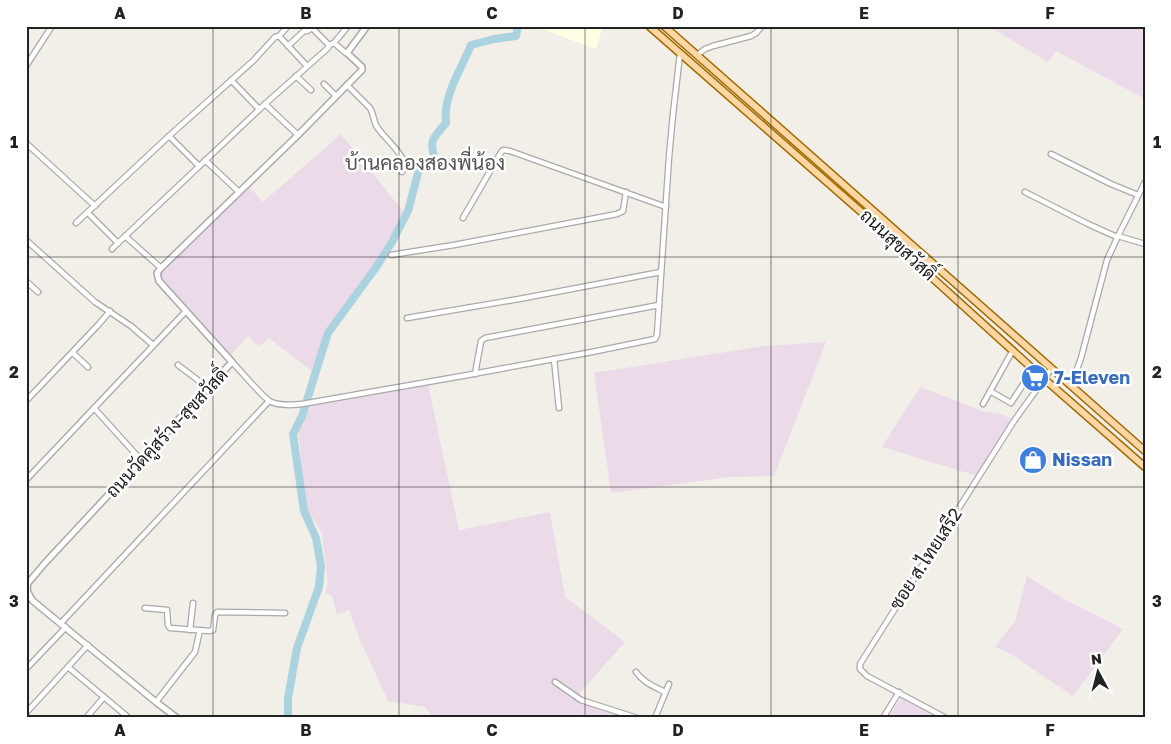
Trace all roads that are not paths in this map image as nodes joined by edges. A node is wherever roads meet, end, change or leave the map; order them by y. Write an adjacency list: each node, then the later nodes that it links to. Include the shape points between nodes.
1 (52, 26): 17 (street)
2 (288, 26): 11 (street)
3 (299, 26): 10 (street)
4 (348, 26): 12 (street)
5 (367, 26): 14 (street)
6 (648, 26): 15 (main road, ถนนสุขสวัสดิ์)
7 (664, 26): 16 (main road, ถนนสุขสวัสดิ์)
8 (762, 26): 16 (street, via 751,36 713,46)
9 (312, 27): 10 (street); 12 (street)
10 (304, 31): 13 (street)
11 (278, 36): 13 (street); 20 (street)
12 (332, 44): 14 (street); 18 (street)
13 (288, 46): 18 (street)
14 (347, 53): 22 (street, via 362,67)
15 (680, 54): 41 (street); 61 (main road, ถนนสุขสวัสดิ์, via 899,245)
16 (697, 55): 67 (main road, ถนนสุขสวัสดิ์)
17 (26, 66)
18 (308, 66): 19 (street)
19 (296, 76): 23 (street); 25 (street)
20 (230, 80): 26 (street); 28 (street)
21 (324, 84): 24 (street)
22 (347, 85): 24 (street); 33 (street, via 370,108 376,125 402,156 405,163)
23 (311, 90)
24 (336, 96): 27 (street)
25 (265, 104): 26 (street); 27 (street)
26 (259, 110): 31 (street)
27 (298, 135): 35 (street)
28 (169, 136): 32 (street); 40 (street)
29 (26, 143): 40 (street)
30 (1051, 154): 38 (street)
31 (206, 160): 32 (street); 35 (street)
32 (200, 166): 45 (street)
33 (402, 172)
34 (1145, 182): 38 (street)
35 (239, 192): 52 (street)
36 (626, 192): 41 (street); 43 (street, via 510,150 502,150); 51 (street, via 624,210 617,214)
37 (1025, 192): 46 (street)
38 (1138, 196): 39 (street); 46 (street)
39 (1145, 200)
40 (95, 206): 42 (street)
41 (666, 207): 53 (street)
42 (88, 213): 44 (street); 48 (street)
43 (463, 218)
44 (76, 223)
45 (125, 236): 48 (street); 52 (street)
46 (1117, 236): 49 (street); 71 (street, via 1107,260)
47 (26, 240): 57 (street, via 95,302)
48 (118, 243): 50 (street)
49 (1145, 244)
50 (112, 249)
51 (391, 255)
52 (161, 268): 58 (street, ถนนวัดคู่สร้าง-สุขสวัสดิ์, via 157,274 159,281)
53 (661, 272): 56 (street); 59 (street)
54 (26, 281): 55 (street)
55 (38, 292)
56 (659, 305): 63 (street, via 655,339); 69 (street, via 486,338 481,341)
57 (110, 311): 60 (street); 62 (street)
58 (186, 311): 60 (street); 64 (street, ถนนวัดคู่สร้าง-สุขสวัสดิ์)
59 (407, 318)
60 (153, 345): 78 (street)
61 (1013, 350): 68 (main road, ถนนสุขสวัสดิ์); 73 (street)
62 (73, 353): 66 (street); 74 (street)
63 (554, 359): 69 (street); 79 (street)
64 (232, 362): 72 (street, ถนนวัดคู่สร้าง-สุขสวัสดิ์); 75 (street)
65 (178, 365): 72 (street)
66 (88, 367)
67 (1052, 368): 70 (street, ซอย ส.ไทยเสรี2); 71 (main road, ถนนสุขสวัสดิ์)
68 (1034, 369): 70 (main road, ถนนสุขสวัสดิ์); 76 (street)
69 (475, 374): 75 (street, via 302,404)
70 (1044, 378): 83 (main road, ถนนสุขสวัสดิ์); 100 (street, ซอย ส.ไทยเสรี2, via 860,664 860,669 867,676)
71 (1072, 386): 81 (main road, ถนนสุขสวัสดิ์)
72 (208, 389): 82 (street, ถนนวัดคู่สร้าง-สุขสวัสดิ์)
73 (990, 392): 76 (street); 77 (street)
74 (26, 401)
75 (269, 401): 89 (street)
76 (1010, 403): 80 (street)
77 (983, 404)
78 (94, 408): 82 (street); 84 (street)
79 (560, 408)
80 (1007, 409)
81 (1145, 451)
82 (141, 460): 85 (street, ถนนวัดคู่สร้าง-สุขสวัสดิ์)
83 (1145, 466)
84 (26, 480)
85 (26, 589): 89 (street, ถนนวัดคู่สร้าง-สุขสวัสดิ์, via 33,601)
86 (193, 603): 91 (street)
87 (145, 608): 91 (street, via 167,610 169,628)
88 (285, 612): 92 (street, via 217,612 213,630)
89 (61, 623): 90 (street, ถนนวัดคู่สร้าง-สุขสวัสดิ์)
90 (66, 628): 93 (street, ถนนวัดคู่สร้าง-สุขสวัสดิ์); 95 (street)
91 (190, 630): 92 (street)
92 (200, 630): 102 (street, via 195,652)
93 (88, 646): 94 (street); 102 (street, ถนนวัดคู่สร้าง-สุขสวัสดิ์)
94 (68, 666): 101 (street); 103 (street)
95 (26, 669)
96 (636, 672): 99 (street, via 641,679)
97 (555, 682): 109 (street, via 581,700)
98 (669, 684): 99 (street)
99 (666, 692): 110 (street)
100 (899, 692): 111 (street); 112 (street, ซอย ส.ไทยเสรี2)
101 (104, 696): 104 (street); 106 (street)
102 (156, 702): 105 (street, ถนนวัดคู่สร้าง-สุขสวัสดิ์)
103 (26, 713)
104 (123, 716): 107 (street)
105 (169, 716): 108 (street, ถนนวัดคู่สร้าง-สุขสวัสดิ์)
106 (86, 718)
107 (129, 718)
108 (177, 718)
109 (637, 718)
110 (655, 718)
111 (883, 718)
112 (946, 718)

